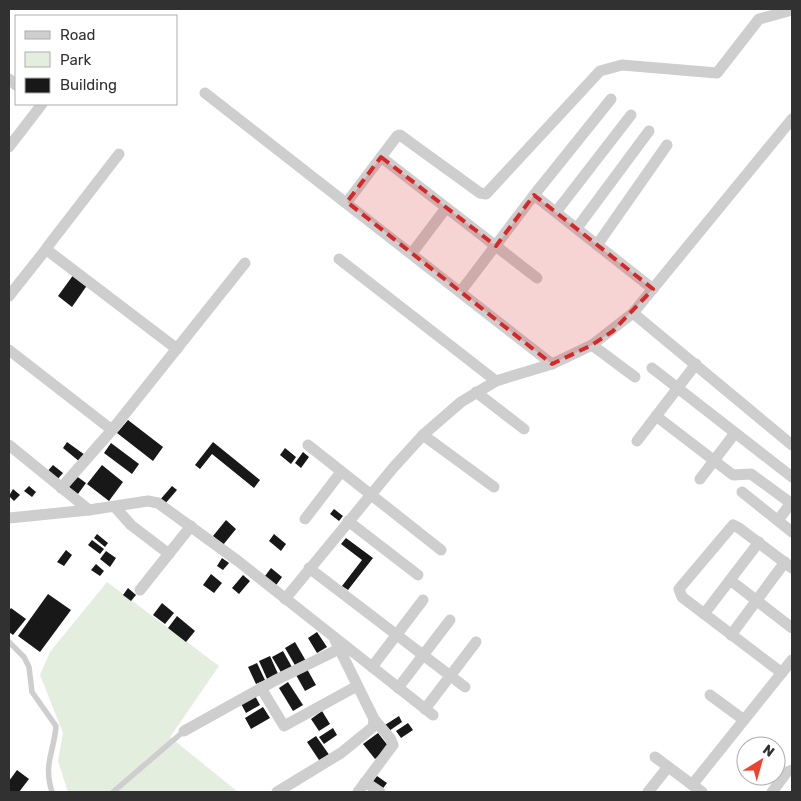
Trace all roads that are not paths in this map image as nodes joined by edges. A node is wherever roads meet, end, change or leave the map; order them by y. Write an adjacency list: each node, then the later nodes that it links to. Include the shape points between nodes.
1 (792, 10): 11 (street, via 759,19 717,73 622,66 600,71 486,194 480,193 400,135)
2 (205, 93): 13 (street)
3 (611, 99): 12 (street)
4 (40, 105): 9 (street)
5 (631, 115): 15 (street)
6 (792, 120): 24 (street)
7 (649, 131): 16 (street)
8 (667, 146): 17 (street)
9 (9, 147)
10 (119, 154): 19 (street)
11 (381, 157): 13 (street); 14 (street)
12 (534, 195): 15 (street); 18 (street)
13 (347, 202): 20 (street)
14 (446, 208): 18 (street); 20 (street)
15 (556, 212): 16 (street)
16 (577, 228): 17 (street)
17 (597, 244): 24 (street)
18 (496, 246): 23 (street); 25 (street)
19 (47, 248): 26 (street); 30 (street, via 48,252)
20 (412, 253): 25 (street)
21 (339, 259): 35 (street)
22 (245, 263): 30 (street)
23 (537, 278)
24 (653, 289): 27 (street)
25 (461, 291): 31 (street)
26 (9, 296)
27 (633, 313): 28 (street); 32 (street)
28 (592, 346): 31 (street); 34 (street)
29 (9, 350): 40 (street)
30 (177, 350): 40 (street)
31 (552, 364): 35 (street)
32 (696, 364): 36 (street); 46 (street)
33 (652, 368): 36 (street)
34 (635, 377)
35 (496, 381): 37 (street)
36 (677, 388): 38 (street); 41 (street)
37 (476, 392): 39 (street); 42 (street)
38 (656, 416): 43 (street); 47 (street)
39 (524, 429)
40 (112, 430): 52 (street)
41 (735, 433): 47 (street); 49 (street)
42 (423, 435): 51 (street); 54 (street)
43 (637, 441)
44 (9, 445): 52 (street)
45 (308, 445): 48 (street)
46 (792, 445)
47 (714, 461): 50 (street); 55 (street, via 734,476 751,474)
48 (341, 472): 54 (street); 59 (street)
49 (792, 476)
50 (700, 479)
51 (494, 487)
52 (61, 488): 57 (street)
53 (742, 492): 60 (street)
54 (371, 495): 61 (street); 65 (street)
55 (792, 504): 60 (street)
56 (115, 506): 57 (street); 62 (street, via 152,501); 66 (street, via 131,525)
57 (89, 510): 58 (street)
58 (9, 518)
59 (305, 519)
60 (778, 520): 63 (street)
61 (348, 521): 68 (street); 69 (street)
62 (191, 526): 66 (street); 72 (street)
63 (792, 532)
64 (759, 542): 67 (street); 70 (street); 75 (street, via 733,525 682,584 679,594)
65 (441, 550)
66 (169, 554): 71 (street)
67 (789, 565): 74 (street)
68 (309, 568): 72 (street); 78 (street)
69 (418, 575)
70 (730, 580): 74 (street); 75 (street)
71 (140, 590)
72 (285, 599): 80 (street)
73 (422, 600): 78 (street)
74 (756, 601): 77 (street); 79 (street)
75 (704, 614): 79 (street)
76 (450, 620): 84 (street)
77 (792, 628)
78 (396, 634): 84 (street); 86 (street)
79 (731, 635): 87 (street)
80 (333, 637): 83 (street); 86 (street)
81 (9, 642): 102 (lane, via 24,658 29,667 32,692 56,726 48,762)
82 (476, 642): 88 (street)
83 (339, 649): 89 (street); 91 (street)
84 (423, 655): 88 (street); 92 (street)
85 (792, 660): 87 (street)
86 (372, 667): 92 (street)
87 (782, 673): 95 (street)
88 (450, 676): 90 (street); 92 (street, via 429,712)
89 (357, 686): 91 (street, via 284,726); 94 (street)
90 (465, 687)
91 (261, 688): 96 (street)
92 (398, 688)
93 (710, 695): 95 (street)
94 (374, 719): 100 (street, via 393,745); 104 (street, via 370,731)
95 (744, 720): 101 (street)
96 (184, 731): 103 (lane)
97 (655, 757): 98 (street)
98 (668, 767): 101 (street); 107 (street)
99 (792, 770): 109 (street)
100 (366, 782): 105 (street); 106 (street)
101 (692, 785): 108 (street)
102 (52, 792)
103 (113, 792)
104 (276, 792)
105 (358, 792)
106 (380, 792)
107 (648, 792)
108 (702, 792)
109 (772, 792)

